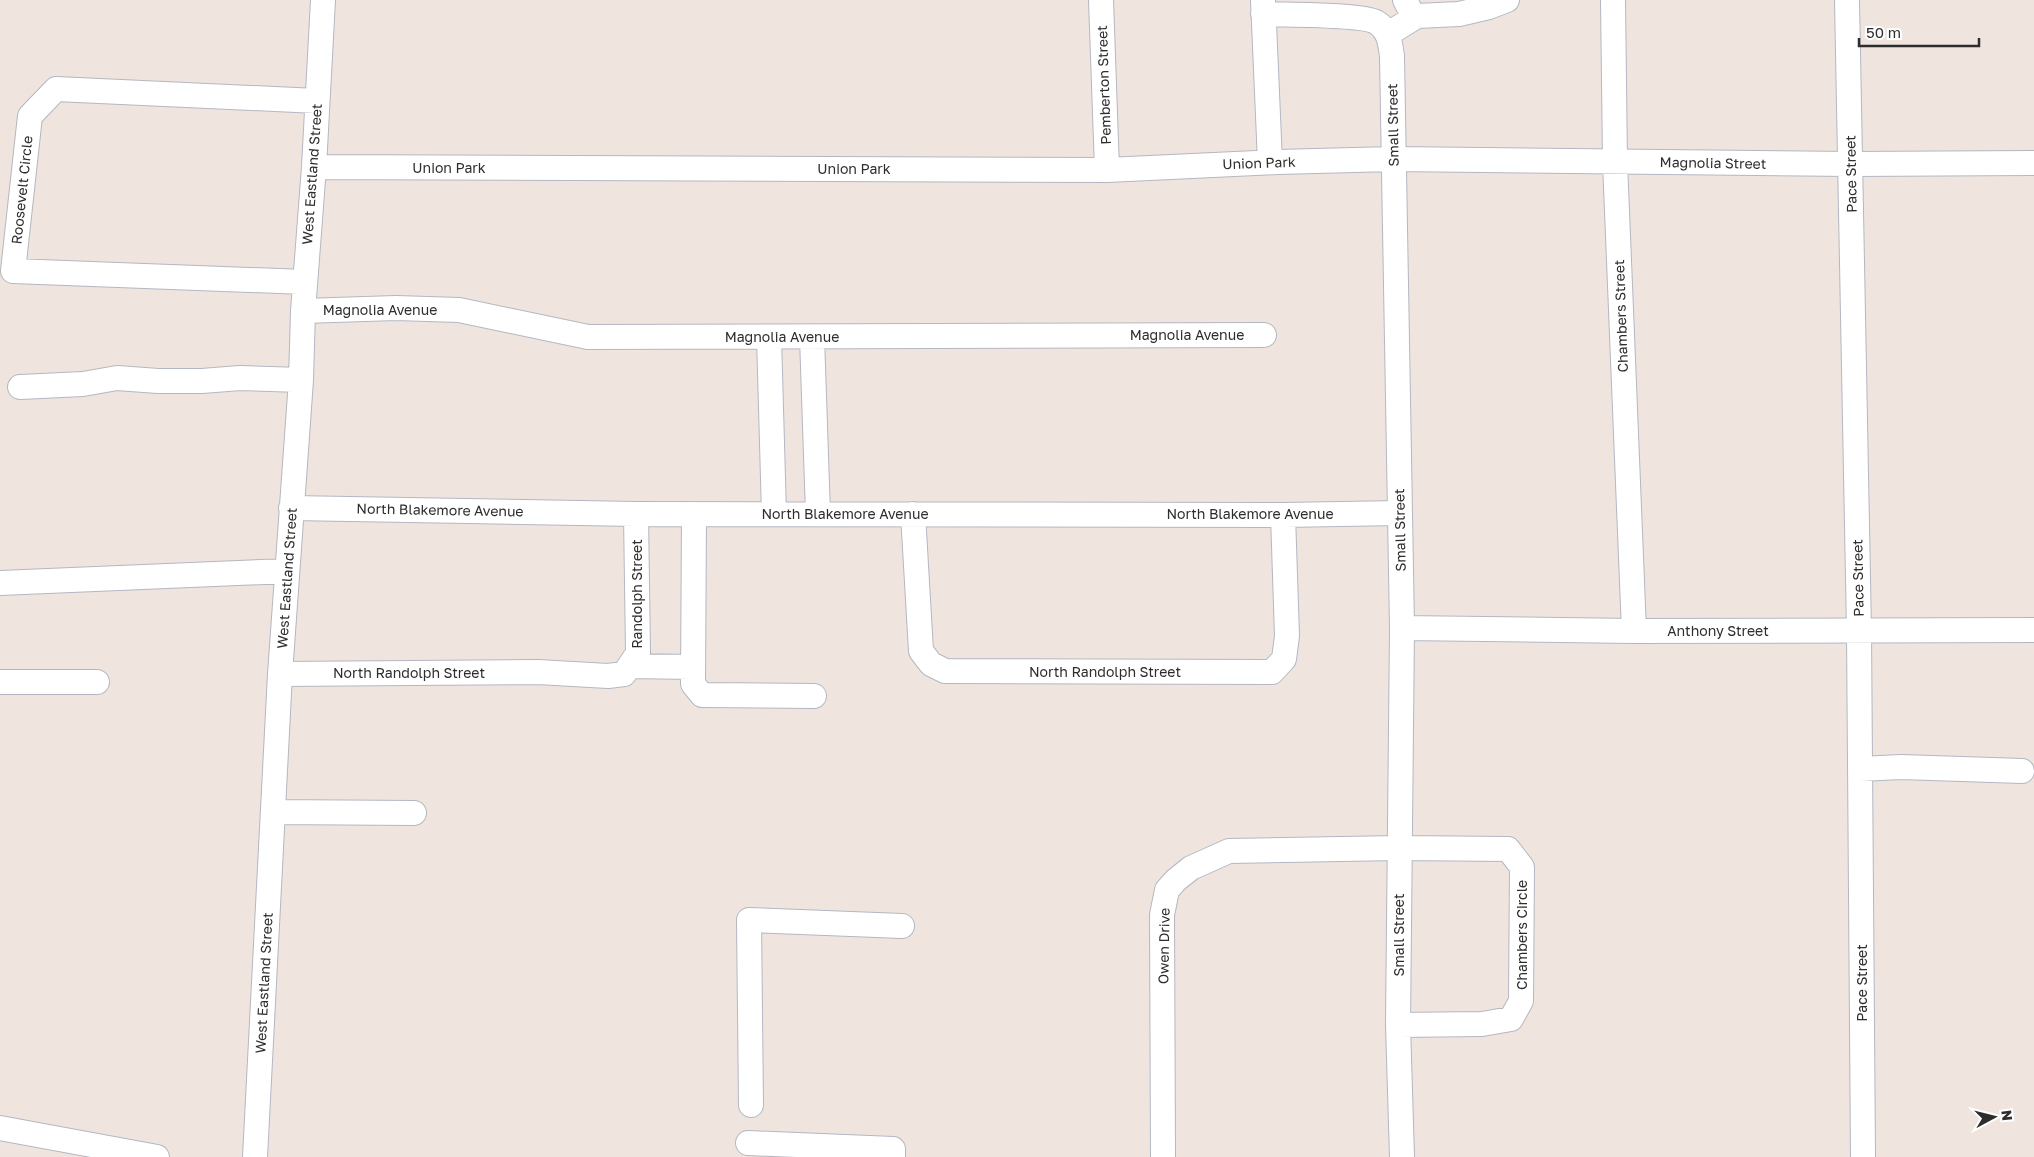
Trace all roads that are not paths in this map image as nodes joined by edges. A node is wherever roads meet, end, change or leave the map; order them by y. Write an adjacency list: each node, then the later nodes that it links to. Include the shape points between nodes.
1 (323, 0): 11 (street, West Eastland Street)
2 (1101, 0): 18 (street, Pemberton Street)
3 (1507, 0): 8 (street, via 1459,14)
4 (1613, 0): 14 (street, Chambers Street)
5 (1847, 0): 16 (street, Pace Street)
6 (1263, 7): 7 (street); 13 (street)
7 (1305, 8): 9 (street)
8 (1410, 9): 10 (street)
9 (1368, 10): 10 (street)
10 (1388, 34): 12 (street, Small Street, via 1392,56)
11 (317, 101): 17 (street, West Eastland Street); 19 (street, Roosevelt Circle, via 56,89 30,116 13,271)
12 (1393, 159): 13 (street, Union Park); 14 (street, Magnolia Street); 27 (street, Small Street)
13 (1270, 162): 18 (street, Union Park)
14 (1615, 162): 16 (street, Magnolia Street); 38 (street, Chambers Street)
15 (2034, 163): 16 (street, Magnolia Street)
16 (1851, 164): 39 (street, Pace Street)
17 (314, 167): 18 (street, Union Park); 19 (street, West Eastland Street)
18 (1107, 170)
19 (305, 282): 20 (street, West Eastland Street)
20 (303, 311): 23 (street, Magnolia Avenue, via 459,310 588,337); 24 (street, West Eastland Street)
21 (1264, 335): 22 (street, Magnolia Avenue)
22 (812, 336): 23 (street, Magnolia Avenue); 31 (street)
23 (769, 337): 30 (street)
24 (301, 380): 25 (street, via 117,378 84,384); 26 (street, West Eastland Street)
25 (20, 387)
26 (292, 508): 28 (street, North Blakemore Avenue); 34 (street, West Eastland Street)
27 (1399, 513): 33 (street, North Blakemore Avenue); 36 (street, Small Street)
28 (636, 514): 29 (street, North Blakemore Avenue); 40 (street, Randolph Street, via 638,653)
29 (694, 514): 30 (street, North Blakemore Avenue); 41 (street)
30 (774, 514): 31 (street, North Blakemore Avenue)
31 (818, 514): 32 (street, North Blakemore Avenue)
32 (913, 514): 33 (street, North Blakemore Avenue); 33 (street, North Randolph Street, via 921,651 930,664 945,671 1203,672 1272,672 1284,659 1287,636)
33 (1282, 515)
34 (288, 571): 35 (street); 43 (street, West Eastland Street)
35 (0, 582)
36 (1402, 628): 38 (street, Anthony Street); 51 (street, Small Street)
37 (2034, 630): 39 (street, Anthony Street)
38 (1634, 631): 39 (street, Anthony Street)
39 (1859, 631): 47 (street, Pace Street)
40 (630, 666): 41 (street); 42 (street, Randolph Street, via 624,674 608,676)
41 (693, 667): 46 (street, via 693,684 702,695)
42 (538, 672): 43 (street, North Randolph Street)
43 (280, 674): 49 (street, West Eastland Street)
44 (0, 682): 45 (street)
45 (97, 682)
46 (814, 696)
47 (1860, 769): 48 (street, via 1901,767); 61 (street, Pace Street)
48 (2022, 771)
49 (273, 812): 50 (street); 57 (street, West Eastland Street)
50 (414, 813)
51 (1399, 848): 53 (street, Small Street); 53 (street, Chambers Circle, via 1508,849 1522,867 1521,1001 1512,1018 1482,1024); 59 (street, Owen Drive, via 1229,851 1191,868 1167,890 1162,915)
52 (902, 926): 55 (street, via 749,920 751,1109)
53 (1398, 1025): 60 (street, Small Street)
54 (0, 1128): 56 (street)
55 (747, 1150): 58 (street, via 893,1149)
56 (157, 1157)
57 (255, 1157)
58 (893, 1157)
59 (1163, 1157)
60 (1402, 1157)
61 (1864, 1157)

